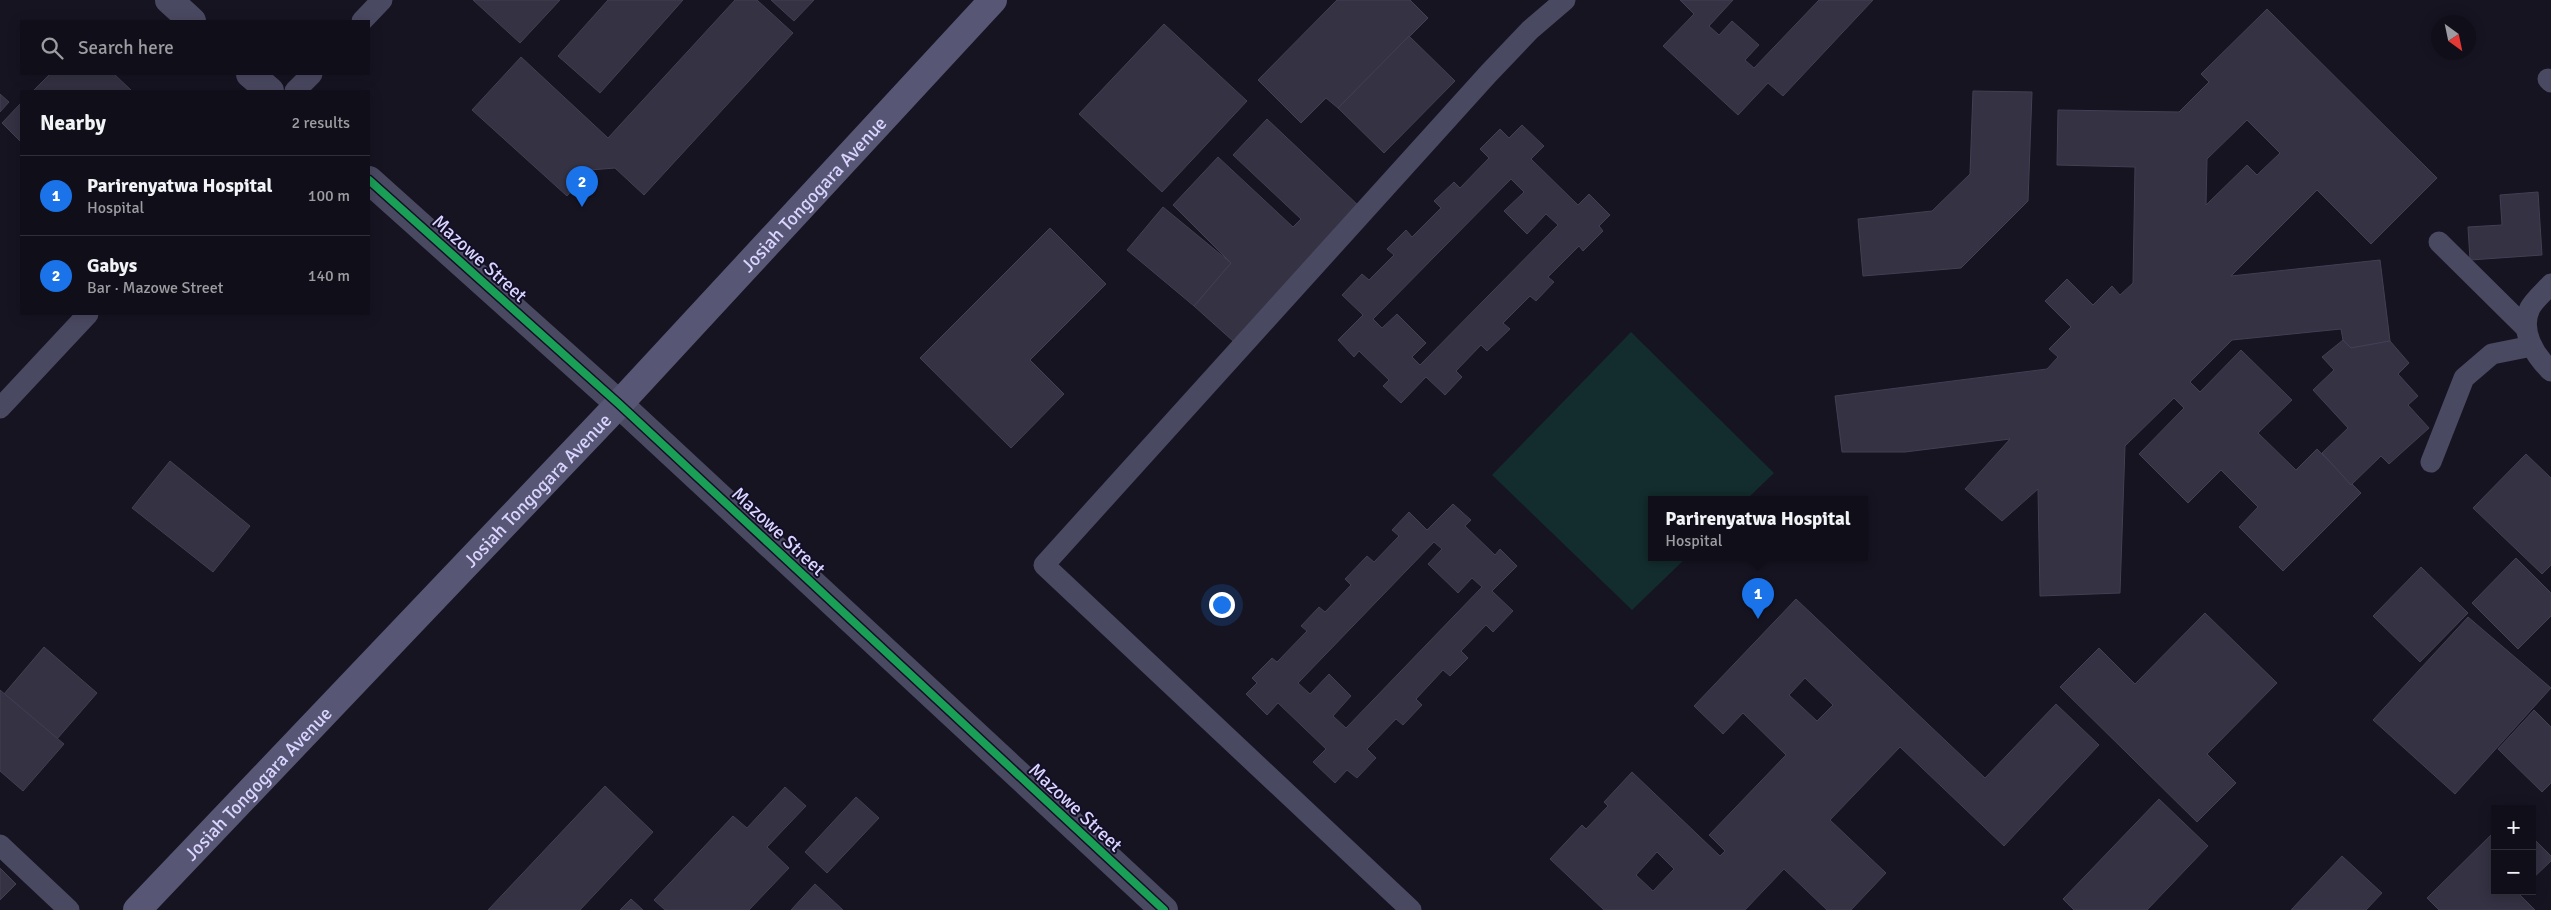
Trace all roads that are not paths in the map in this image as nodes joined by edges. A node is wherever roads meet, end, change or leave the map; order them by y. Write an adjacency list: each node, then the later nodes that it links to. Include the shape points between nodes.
1 (169, 0): 5 (street)
2 (382, 0): 6 (lane)
3 (993, 0): 17 (main road, Josiah Tongogara Avenue)
4 (1565, 0): 24 (lane, via 1530,30 1483,80 1044,565)
5 (191, 20)
6 (363, 20)
7 (251, 75): 9 (street)
8 (311, 75): 10 (lane)
9 (269, 90)
10 (296, 90)
11 (370, 181): 17 (street, Mazowe Street)
12 (2439, 242): 15 (lane)
13 (2551, 284): 15 (lane, via 2530,307)
14 (87, 315): 18 (lane)
15 (2529, 337): 16 (lane, via 2542,363); 19 (lane, via 2492,354 2464,378)
16 (2551, 371)
17 (619, 404): 22 (main road, Josiah Tongogara Avenue); 23 (street, Mazowe Street)
18 (0, 408)
19 (2431, 462)
20 (0, 844): 21 (lane)
21 (69, 910)
22 (138, 910)
23 (1164, 910)
24 (1411, 910)

